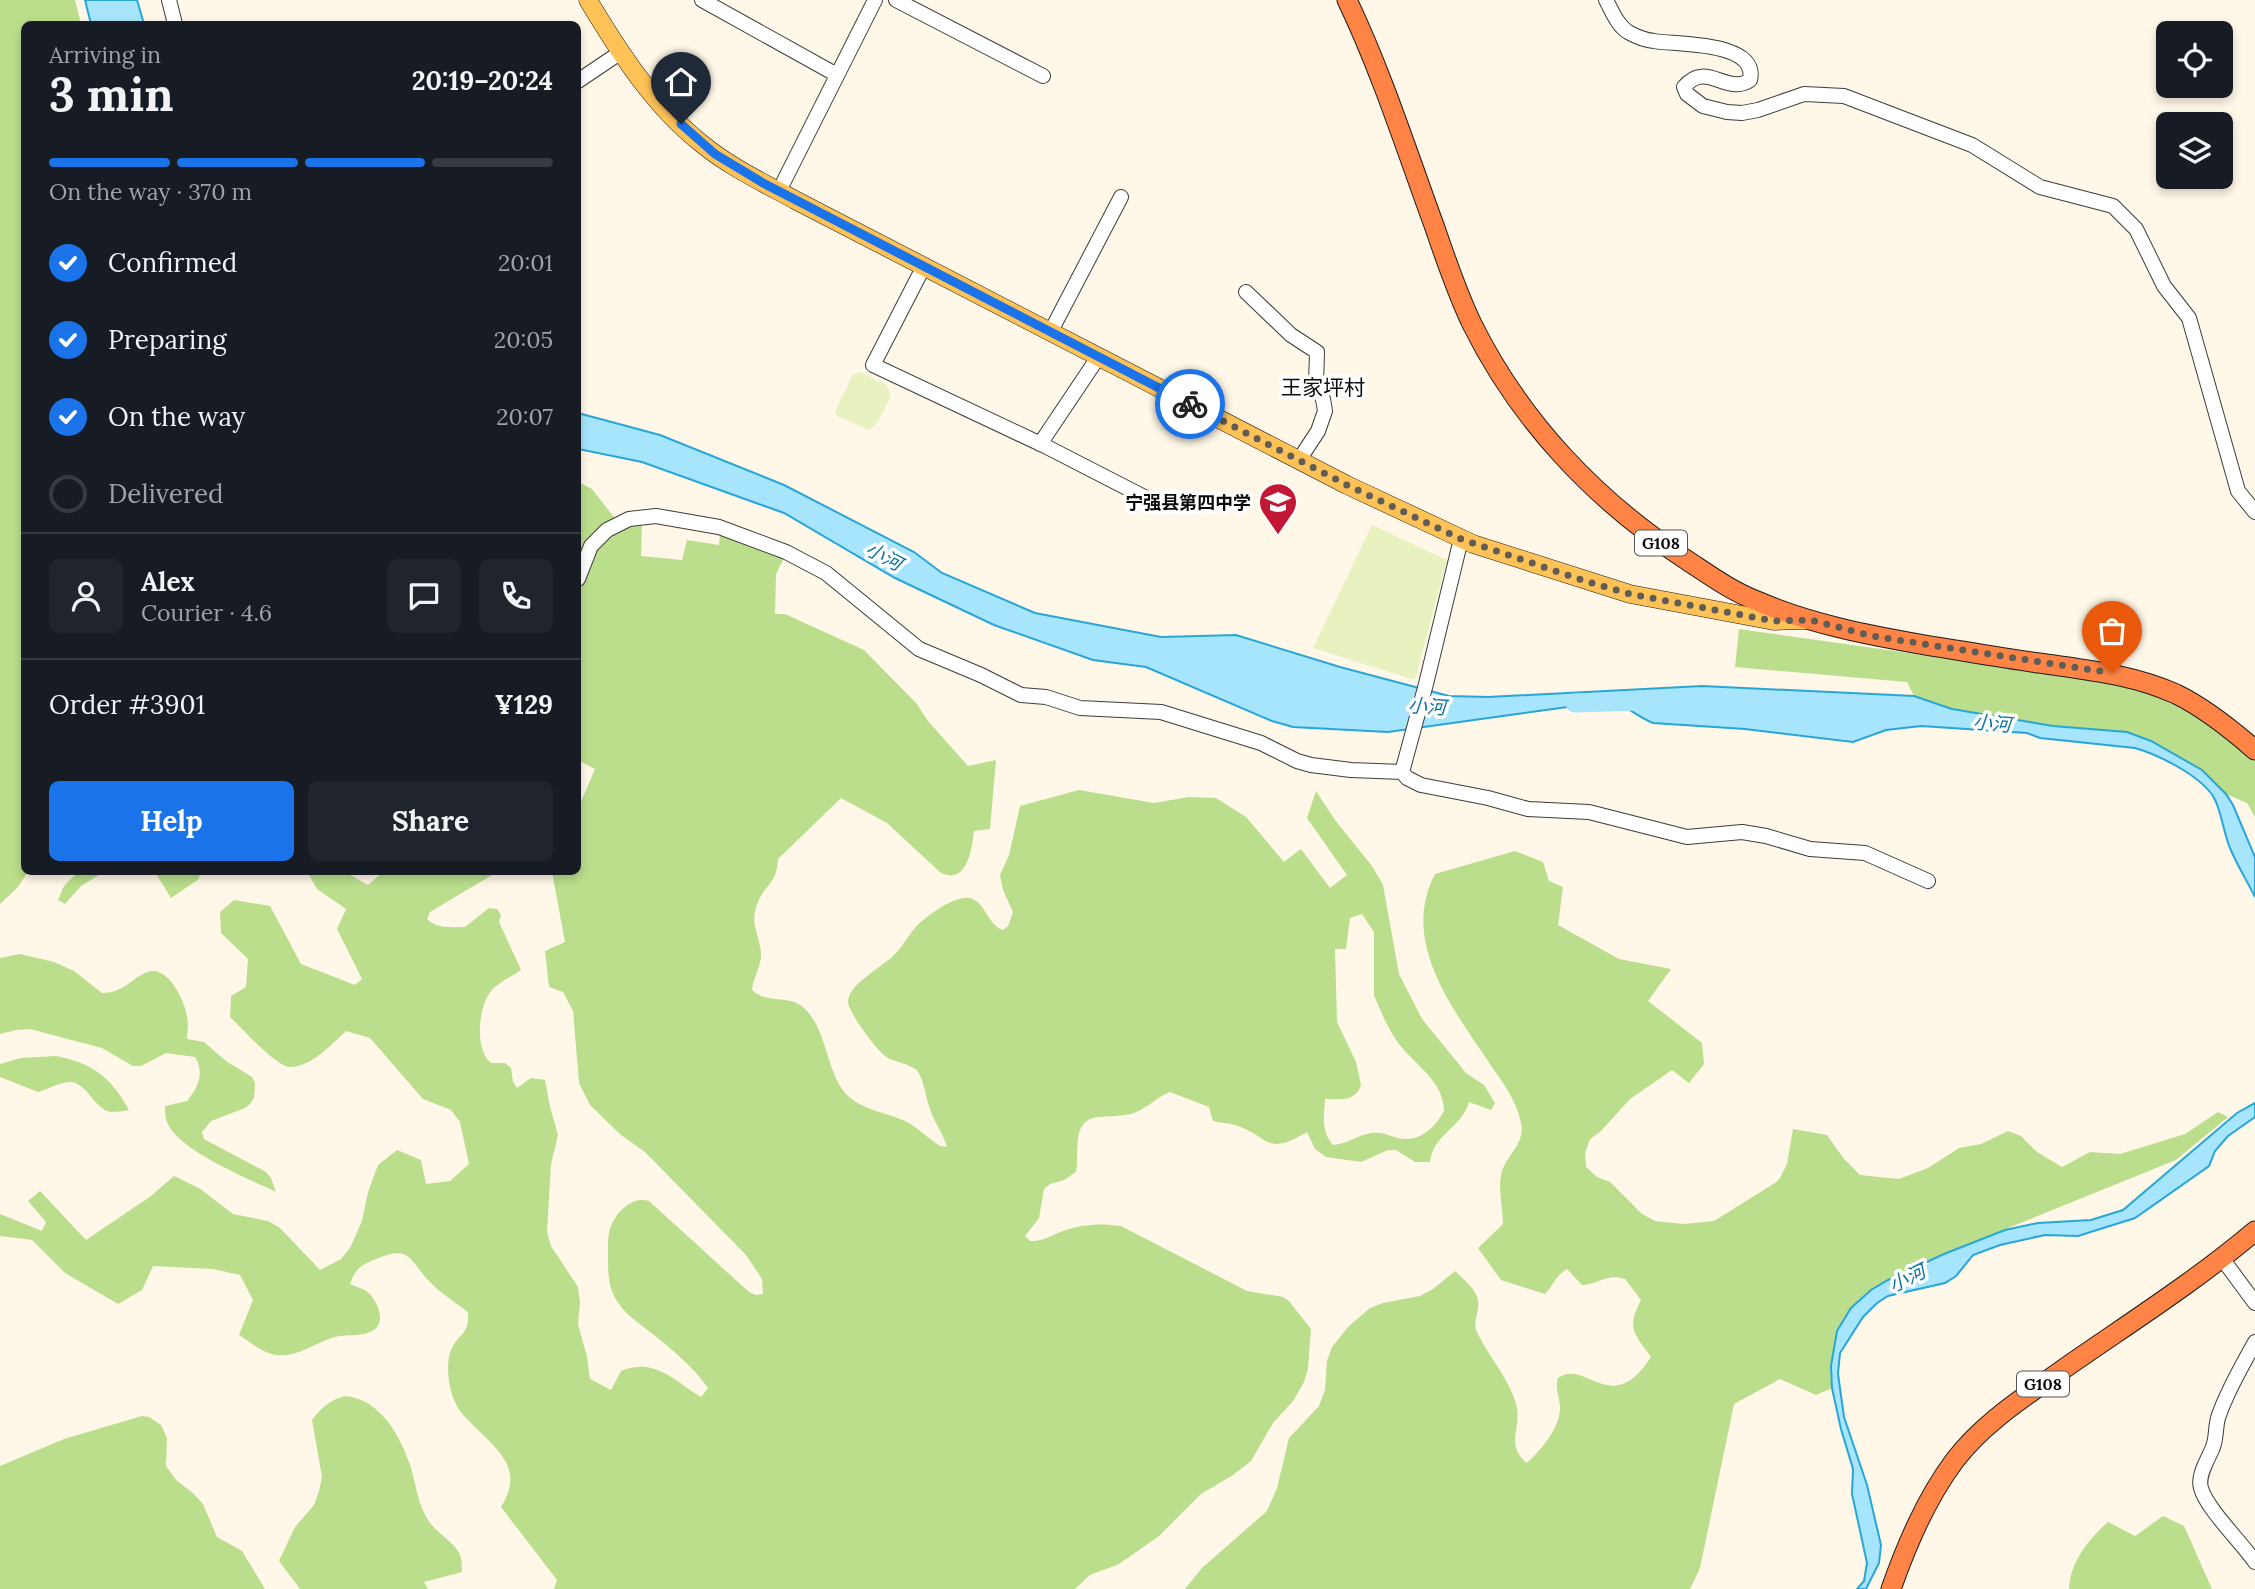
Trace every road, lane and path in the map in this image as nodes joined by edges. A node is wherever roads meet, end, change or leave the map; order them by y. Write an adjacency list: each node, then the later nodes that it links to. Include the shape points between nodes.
1 (169, 0): 8 (street)
2 (588, 0): 9 (main road)
3 (702, 0): 10 (street)
4 (875, 0): 10 (street)
5 (896, 0): 11 (street)
6 (1347, 0): 25 (highway, G108, via 1469,315 1522,408 1592,486 1655,540 1745,596)
7 (1606, 0): 22 (street, via 1622,26 1635,35 1722,49 1749,65 1751,80 1744,85 1704,76 1689,80 1684,87 1687,94 1703,106 1742,113 1804,94 1844,96 1972,145 2040,187 2120,211 2136,229 2164,286 2189,318 2238,491)
8 (174, 21)
9 (621, 52): 12 (street); 13 (main road, via 692,135)
10 (837, 75): 13 (street)
11 (1043, 76)
12 (581, 79)
13 (779, 191): 15 (main road)
14 (1121, 197): 17 (street)
15 (924, 266): 17 (main road); 19 (street, via 873,365)
16 (1246, 292): 20 (street, via 1291,335 1317,352 1316,385 1325,411)
17 (1051, 331): 18 (main road)
18 (1099, 356): 19 (street); 20 (main road)
19 (1040, 444): 21 (street)
20 (1299, 460): 23 (main road)
21 (1158, 504)
22 (2255, 512)
23 (1461, 539): 25 (main road, via 1630,594 1774,621); 27 (street)
24 (581, 571): 27 (street, via 591,546 607,530 629,519 656,516 719,527 786,551 826,573 919,649 1021,695 1080,708 1160,712 1261,743 1311,765 1351,770)
25 (1811, 620): 26 (highway, G108, via 1872,636 2129,678 2193,704)
26 (2255, 750)
27 (1403, 767): 28 (street, via 1407,778 1421,785 1528,809 1589,812 1688,837 1742,832 1810,849 1864,853)
28 (1928, 881)
29 (2255, 1231): 30 (highway, G108)
30 (2221, 1258): 31 (street); 34 (highway, G108, via 1984,1428 1939,1484)
31 (2255, 1303)
32 (2255, 1342): 33 (street, via 2219,1414 2215,1443 2200,1480 2202,1492)
33 (2255, 1562)
34 (1891, 1589)

